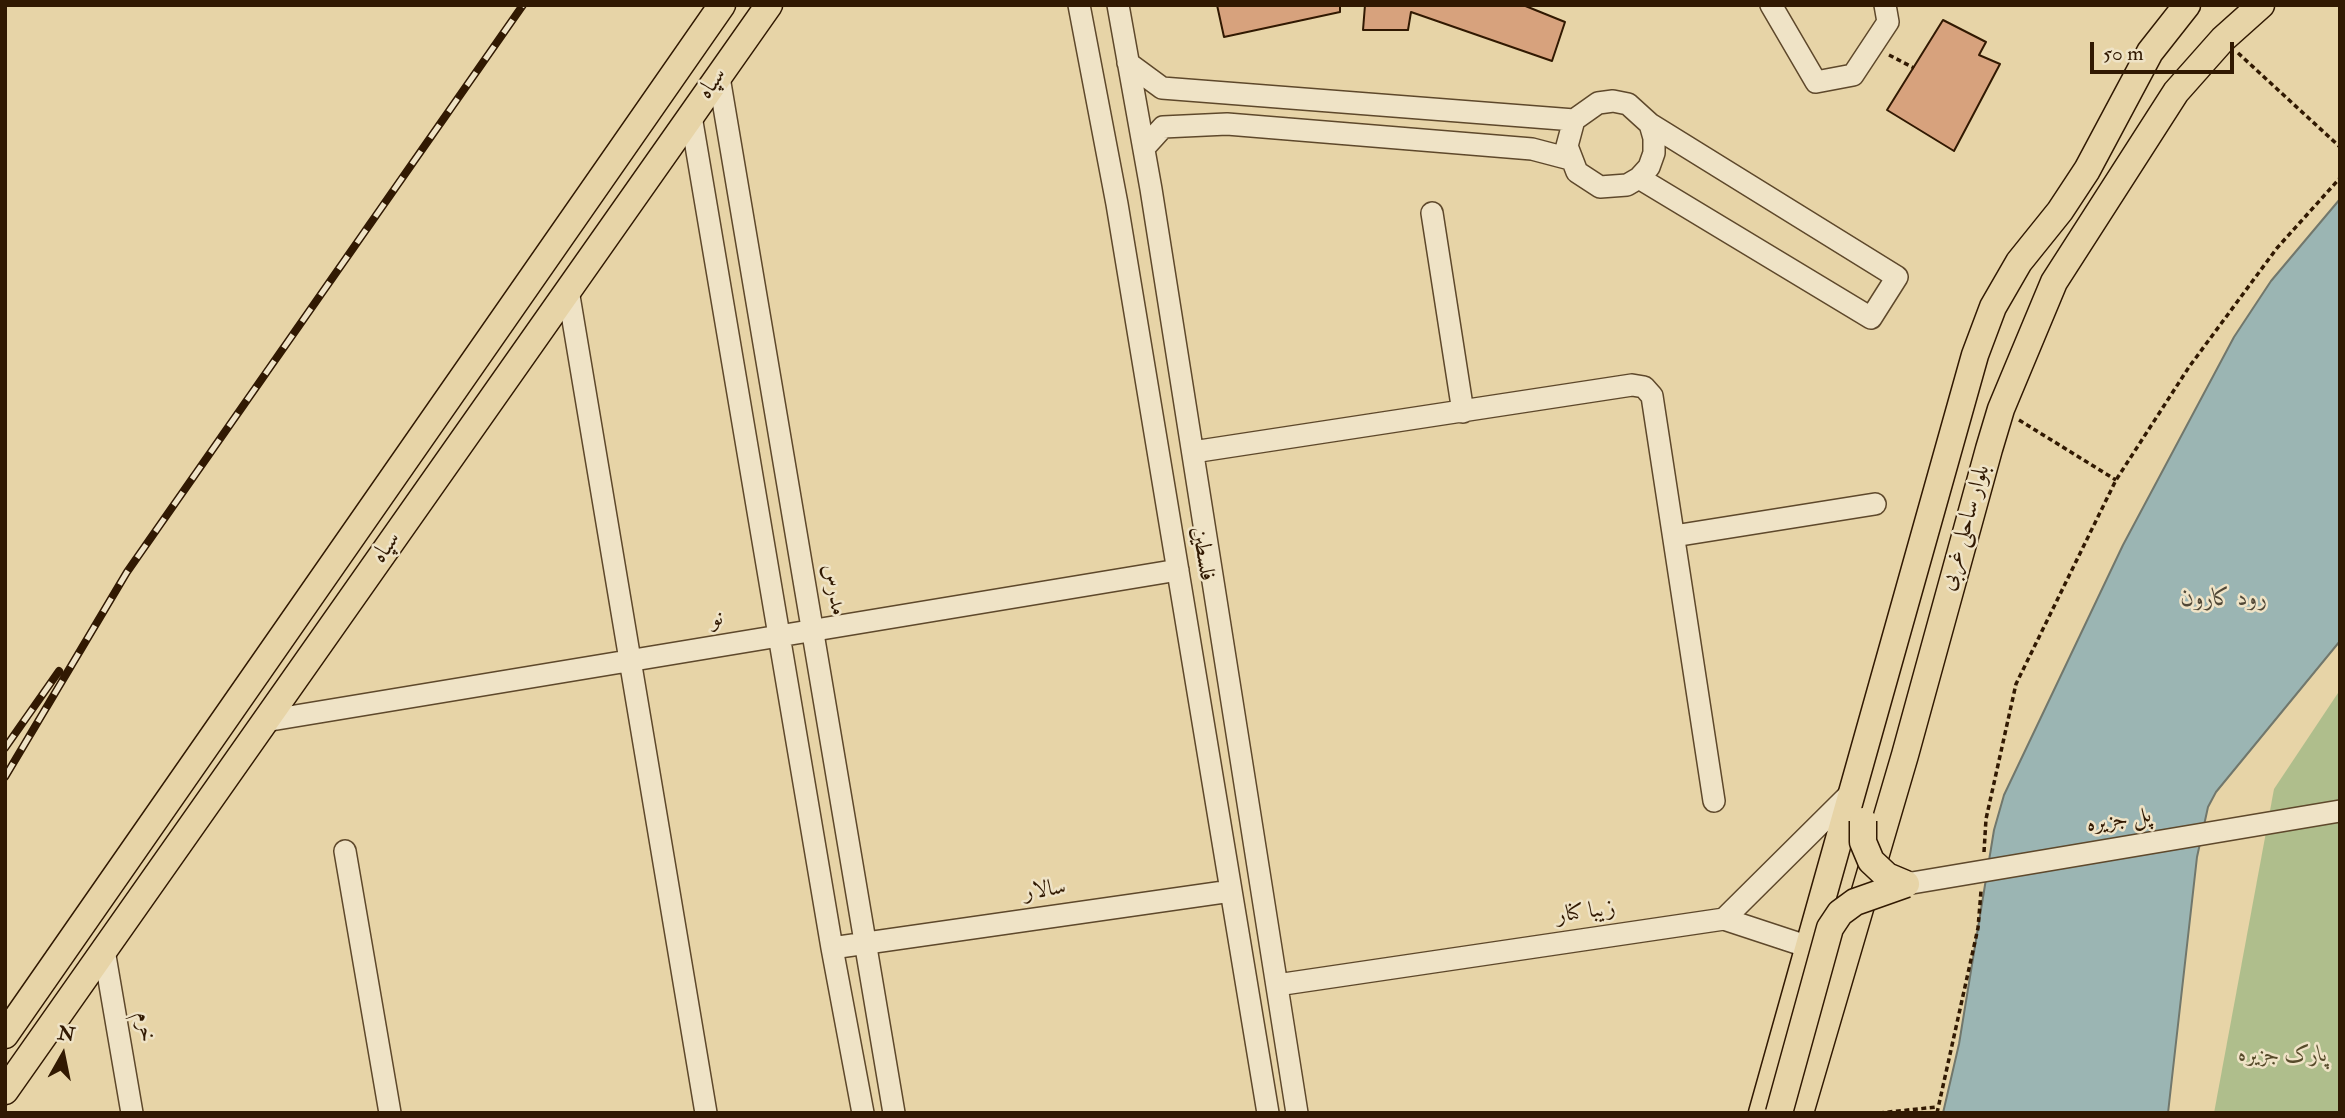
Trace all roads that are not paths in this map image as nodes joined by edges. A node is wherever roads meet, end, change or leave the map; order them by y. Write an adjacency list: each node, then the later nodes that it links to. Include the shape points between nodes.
1 (722, 5): 45 (main road, سپاه)
2 (769, 5): 10 (main road, سپاه)
3 (1079, 5): 22 (street, فلسطین)
4 (1118, 5): 9 (street, فلسطین)
5 (1771, 5): 6 (street, via 1816,82 1853,75 1888,22)
6 (1885, 5)
7 (2187, 5): 33 (main road, بلوار ساحلی غربی, via 2150,52 2087,170 2018,262 1993,307 1975,355)
8 (2261, 5): 24 (main road, بلوار ساحلی غربی, via 2176,92 2054,282)
9 (1128, 63): 11 (street, via 1162,88); 16 (street, فلسطین)
10 (719, 77): 12 (main road, سپاه); 29 (street, مدرس)
11 (1219, 93): 13 (street); 14 (street)
12 (691, 116): 20 (main road, سپاه); 30 (street)
13 (1574, 120): 15 (street, via 1591,106 1613,101 1628,104); 17 (street, via 1569,133)
14 (1221, 124): 16 (street, via 1163,127); 17 (street, via 1532,149)
15 (1650, 124): 18 (street, via 1654,153); 18 (street, via 1897,277 1871,318)
16 (1144, 148): 21 (street, فلسطین)
17 (1570, 159): 18 (street, via 1577,172 1600,187 1627,186)
18 (1639, 178)
19 (1432, 213): 23 (street)
20 (568, 290): 31 (street); 32 (main road, سپاه)
21 (1168, 297): 22 (street); 25 (street, فلسطین)
22 (1133, 302): 28 (street, فلسطین)
23 (1463, 412): 25 (street); 27 (street, via 1632,385 1644,387 1653,396)
24 (1989, 449): 37 (main road, bridge, via 1933,566 1863,821 1863,842 1871,862); 56 (main road, بلوار ساحلی غربی)
25 (1193, 452): 44 (street, فلسطین)
26 (1875, 504): 27 (street)
27 (1674, 536): 34 (street)
28 (1178, 570): 29 (street, نو); 38 (street, فلسطین)
29 (813, 630): 30 (street, نو); 40 (street, مدرس)
30 (781, 635): 31 (street, نو); 42 (street)
31 (632, 660): 32 (street, نو); 49 (street)
32 (265, 721): 43 (main road, سپاه)
33 (1852, 793): 39 (street); 41 (main road, بلوار ساحلی غربی)
34 (1714, 802)
35 (2340, 811): 37 (street, پل جزیره, bridge)
36 (345, 851): 48 (street)
37 (1906, 884): 55 (main road, bridge, via 1855,902 1840,913 1830,929)
38 (1231, 891): 40 (street, سالار); 52 (street, فلسطین)
39 (1724, 919): 41 (street); 44 (street, زیبا کنار)
40 (865, 942): 42 (street, سالار); 51 (street, مدرس)
41 (1809, 947): 54 (main road, بلوار ساحلی غربی)
42 (832, 948): 50 (street)
43 (104, 950): 46 (main road, سپاه); 47 (street, خرم)
44 (1277, 985): 53 (street, فلسطین)
45 (5, 1035)
46 (5, 1091)
47 (131, 1113)
48 (390, 1113)
49 (706, 1113)
50 (863, 1113)
51 (894, 1113)
52 (1268, 1113)
53 (1297, 1113)
54 (1762, 1113)
55 (1779, 1113)
56 (1800, 1113)

